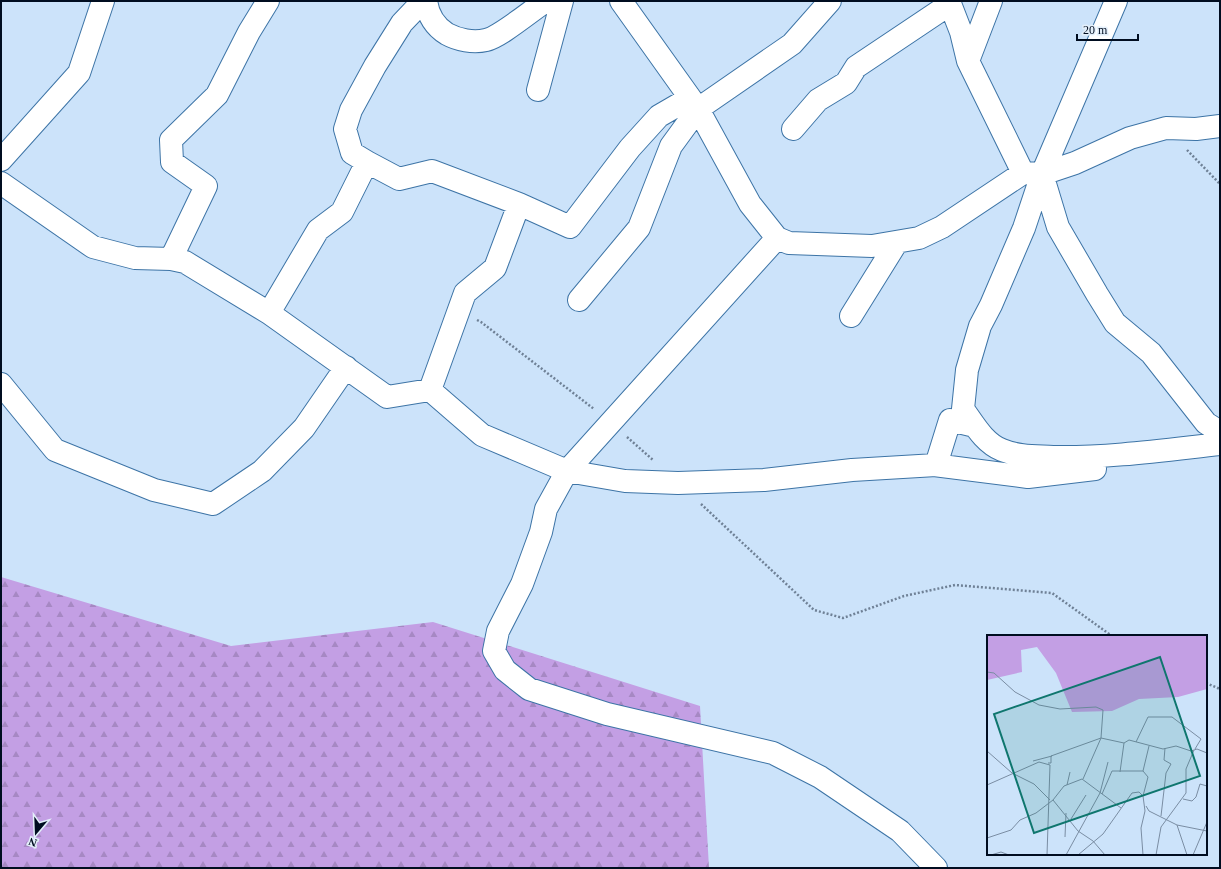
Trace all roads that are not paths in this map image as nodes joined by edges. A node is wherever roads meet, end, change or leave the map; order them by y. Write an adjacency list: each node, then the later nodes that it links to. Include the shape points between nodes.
1 (103, 1): 17 (street, via 79,73)
2 (268, 1): 24 (street, via 217,95 171,140 172,162 206,186)
3 (423, 1): 18 (street, via 402,23 351,110 345,129 352,153)
4 (426, 1): 5 (street, via 433,21 441,30 453,38 472,41 486,40 499,34)
5 (546, 1)
6 (562, 1): 13 (street)
7 (621, 1): 14 (street)
8 (830, 1): 14 (street, via 792,44)
9 (991, 1): 12 (street)
10 (1116, 1): 19 (street)
11 (950, 2): 12 (street); 16 (street, via 856,67 846,83 818,100)
12 (968, 61): 19 (street)
13 (538, 90)
14 (694, 104): 21 (street, via 658,116 630,148 570,227); 22 (street, via 750,204); 25 (street, via 671,146 639,228)
15 (1220, 126): 19 (street, via 1196,129 1166,128 1130,138 1074,163)
16 (793, 129)
17 (1, 160)
18 (367, 162): 21 (street, via 399,179 432,171); 26 (street, via 342,212 318,230)
19 (1032, 174): 23 (street, via 919,238); 31 (street, via 1024,228 980,326 967,370 963,409); 32 (street, via 1058,227 1115,322 1151,353 1206,423)
20 (1, 183): 24 (street, via 93,247 135,258)
21 (519, 204): 30 (street, via 495,268 465,293)
22 (777, 238): 23 (street, via 790,243 857,246); 36 (street)
23 (897, 242): 27 (street)
24 (171, 259): 26 (street, via 186,262)
25 (579, 300)
26 (269, 313): 28 (street)
27 (852, 316)
28 (346, 367): 29 (street, via 304,428 262,471 213,504 154,490 55,450); 30 (street, via 387,397)
29 (1, 384)
30 (430, 390): 36 (street, via 482,435)
31 (975, 426): 34 (street, via 986,439 1002,450 1026,456 1075,458); 35 (street, via 950,420)
32 (1220, 432)
33 (1220, 444): 34 (street)
34 (1118, 454): 35 (street, via 1105,468 1028,477)
35 (934, 465): 36 (street, via 852,470 764,480 678,483 625,481)
36 (567, 471): 37 (street, via 546,510 541,532 522,584 498,631 494,651 505,670 529,689 606,714 774,753 820,777 900,831)
37 (936, 868)

